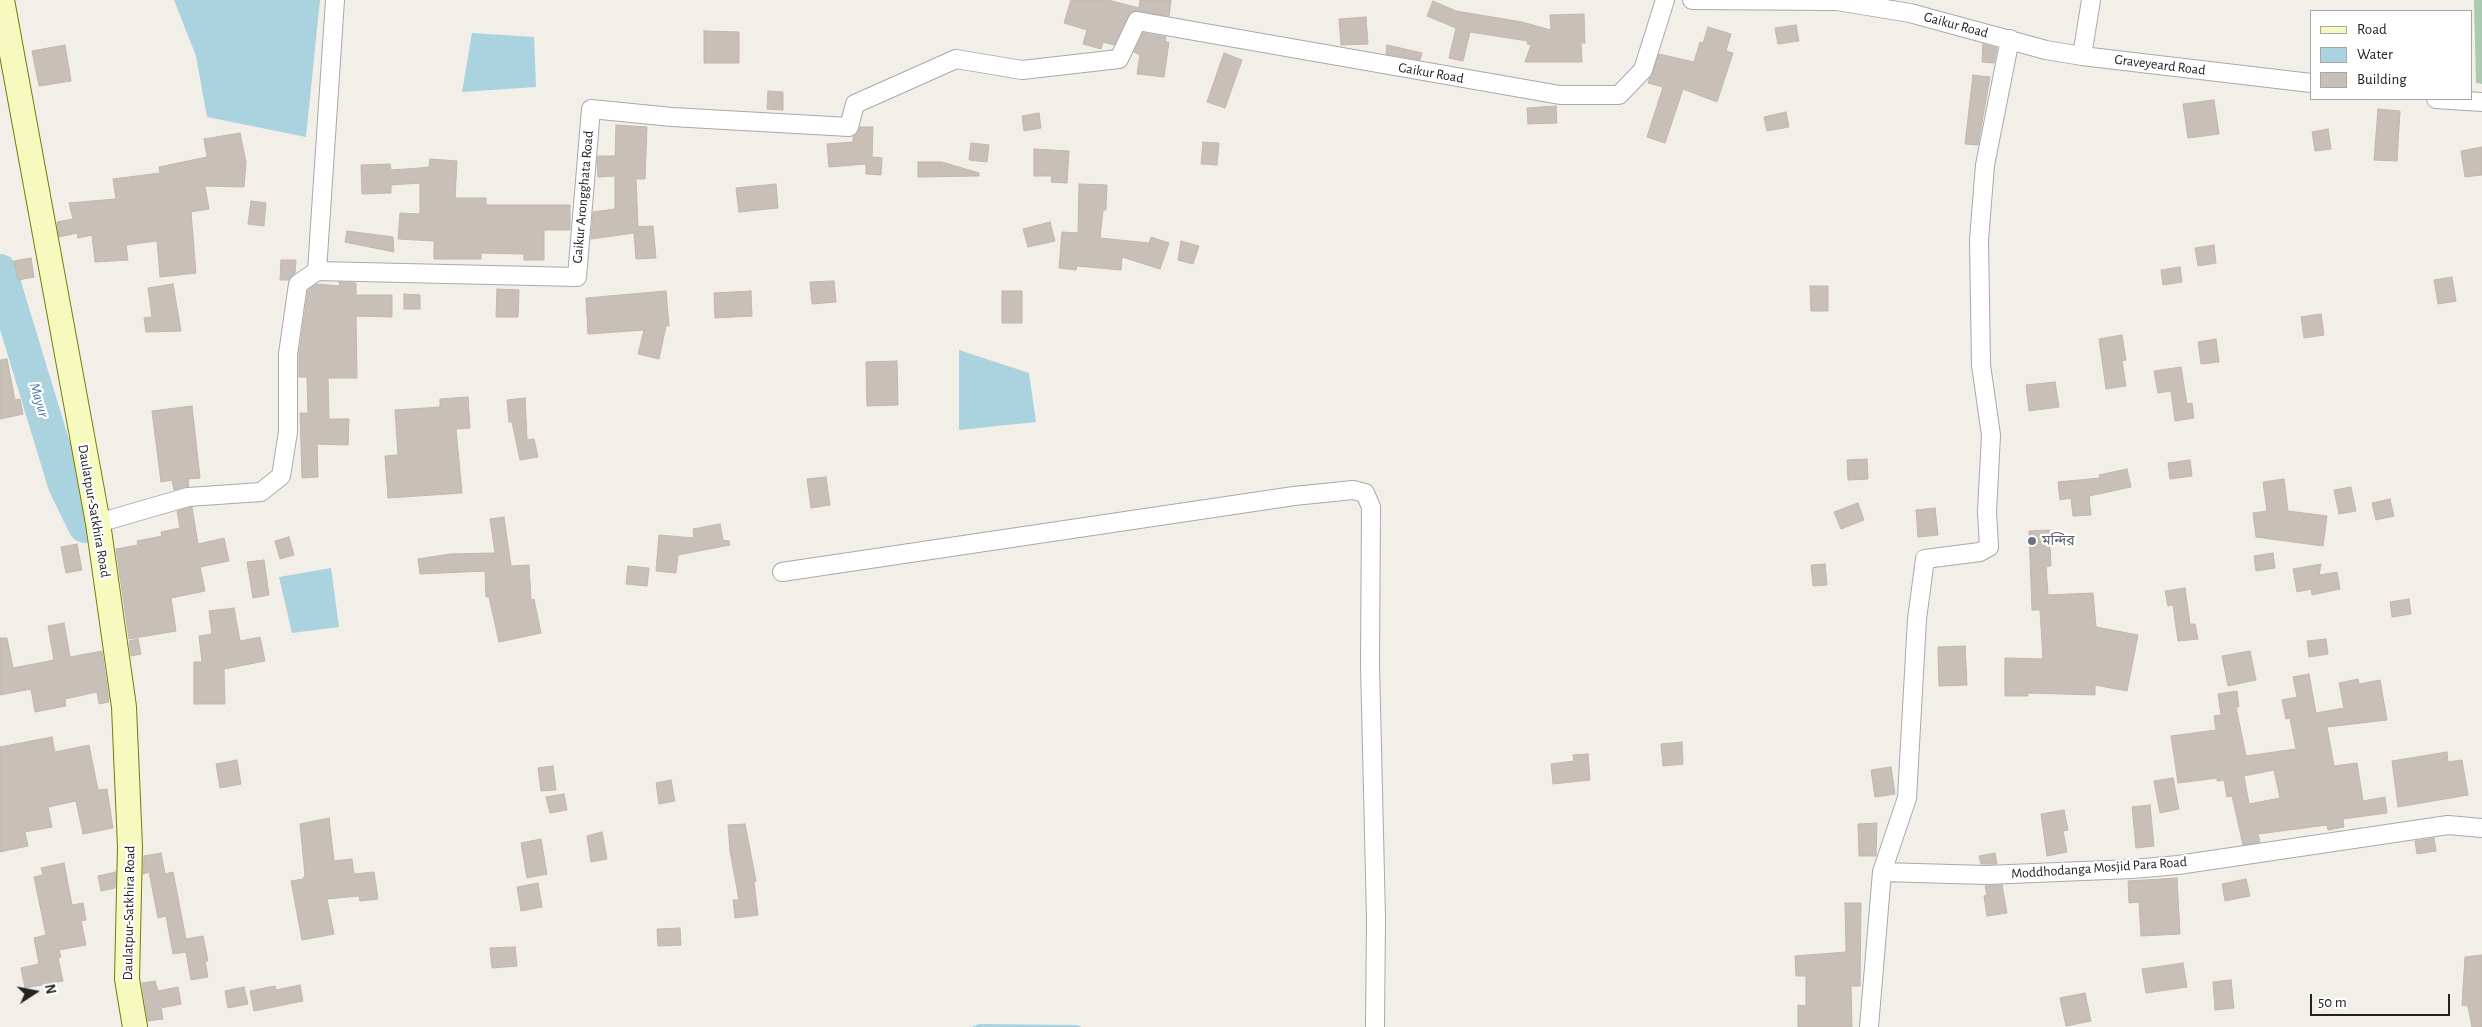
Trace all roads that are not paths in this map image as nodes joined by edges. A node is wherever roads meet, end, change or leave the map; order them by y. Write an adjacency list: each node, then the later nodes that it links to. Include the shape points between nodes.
1 (2, 0): 13 (main road, Daulatpur-Satkhira Road)
2 (334, 0): 12 (street)
3 (1666, 0): 6 (street, Gaikur Road, via 1643,70 1619,95 1560,96)
4 (1692, 0): 7 (street, Gaikur Road, via 1837,1 1910,13)
5 (2091, 0): 8 (street)
6 (1137, 21): 12 (street, Gaikur Arongghata Road, via 1119,59 1022,70 956,59 855,104 849,127 591,109 577,277)
7 (2010, 39): 8 (street, Graveyeard Road); 16 (street, via 1984,165 1980,240 1981,365 1991,435 1988,548 1980,552 1924,559 1917,620 1907,798)
8 (2082, 56): 9 (street, Graveyeard Road)
9 (2310, 83)
10 (2451, 100): 11 (street)
11 (2482, 102)
12 (317, 271): 13 (street, via 298,284 288,354 288,432 281,476 261,492 188,497)
13 (98, 523): 17 (main road, Daulatpur-Satkhira Road, via 124,707 130,847 127,979)
14 (782, 572): 18 (street, via 1294,496 1353,490 1365,493 1371,507)
15 (2482, 828): 16 (street, Moddhodanga Mosjid Para Road, via 2448,825 2132,869 1986,875)
16 (1882, 872): 19 (street)
17 (135, 1027)
18 (1375, 1027)
19 (1869, 1027)

